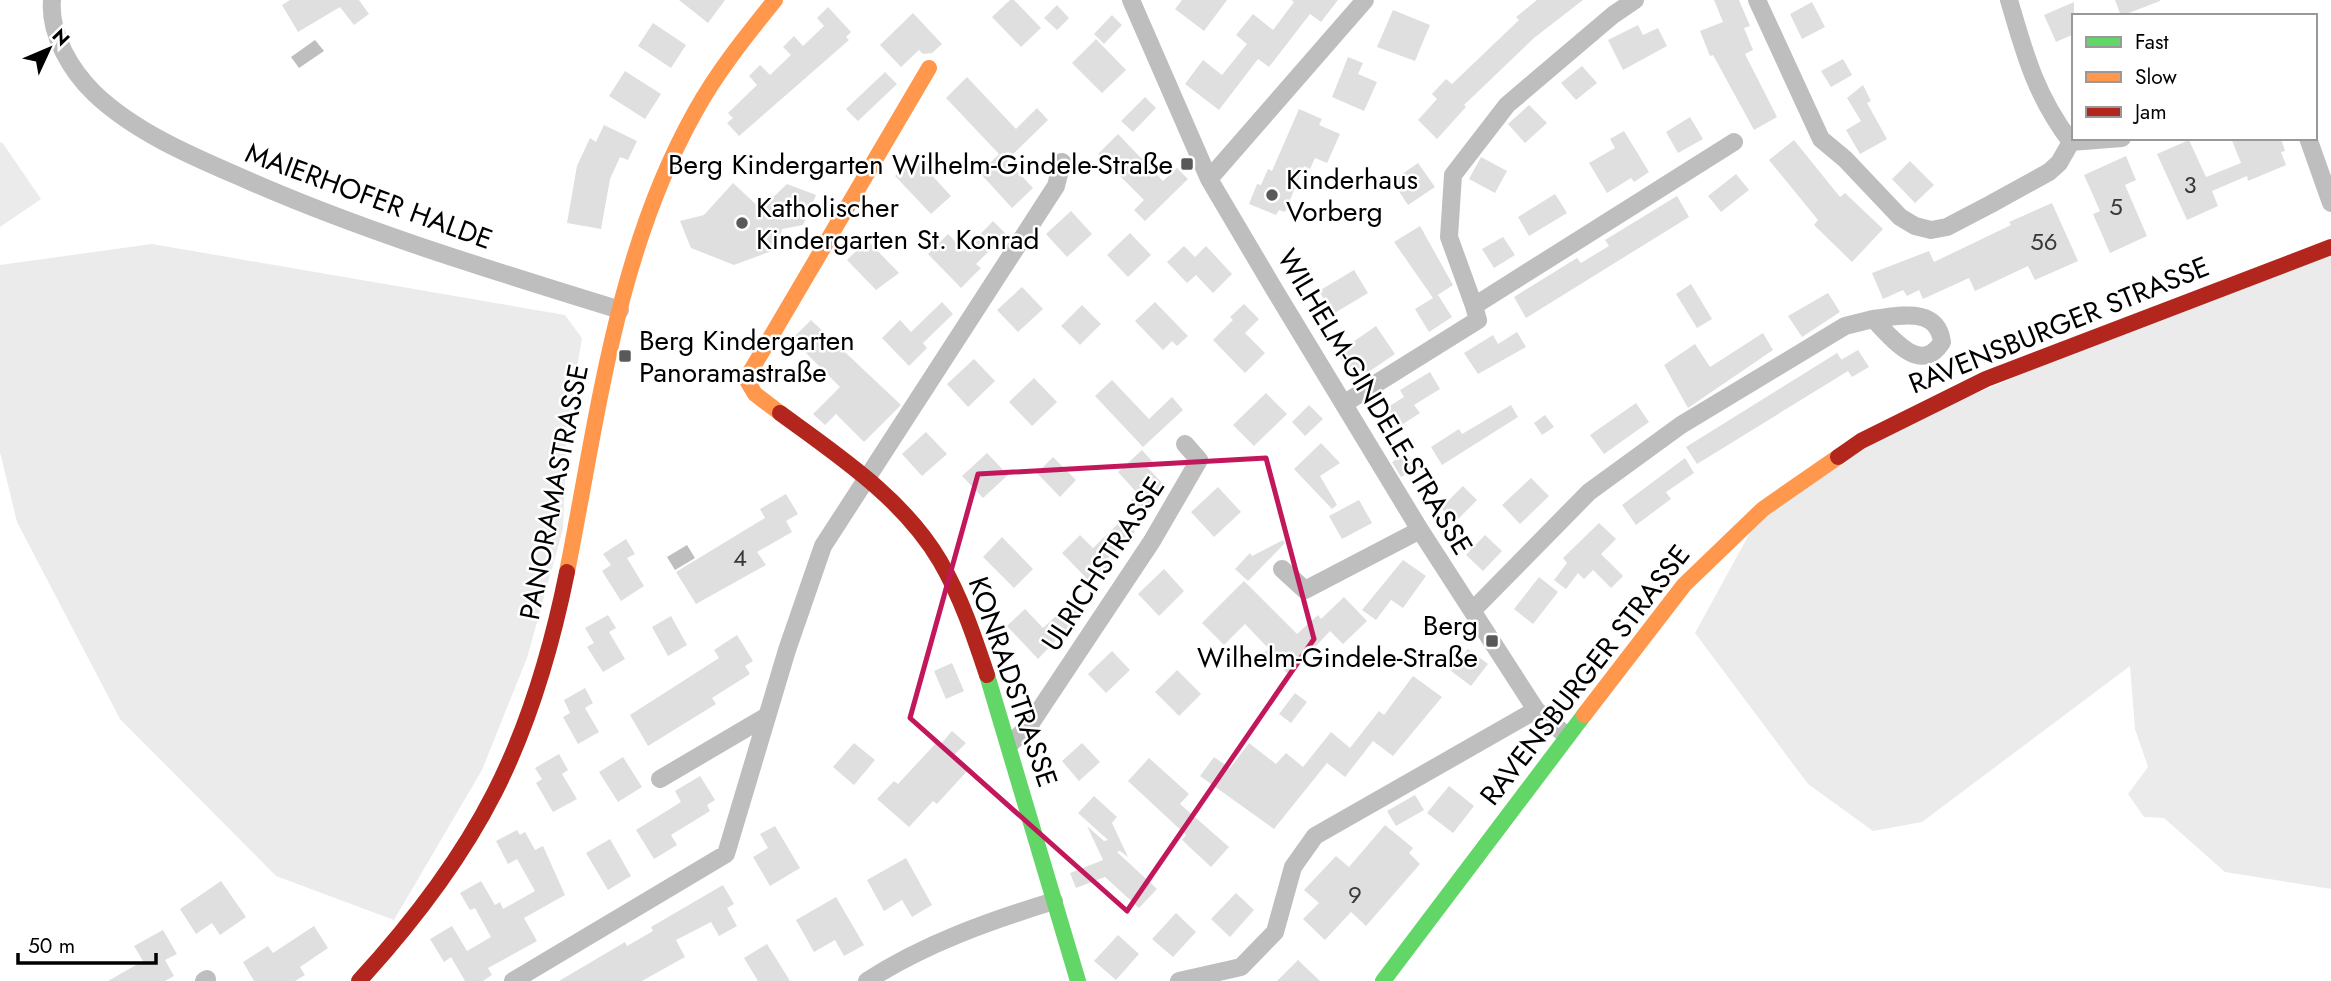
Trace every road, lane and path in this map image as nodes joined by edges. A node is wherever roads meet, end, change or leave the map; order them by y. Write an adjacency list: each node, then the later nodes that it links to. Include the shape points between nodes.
1 (52, 0): 18 (street, MAIERHOFER HALDE, via 55,31 82,80 97,96 157,137 309,208)
2 (775, 0): 18 (street, PANORAMASTRASSE, via 732,51 687,122 663,173)
3 (1130, 0): 14 (street, WILHELM-GINDELE-STRASSE)
4 (1365, 0): 14 (street)
5 (1635, 0): 17 (street, via 1507,105 1453,175 1449,237)
6 (1757, 0): 12 (street, via 1821,139 1884,203 1915,226 1947,227 1991,204 2049,172)
7 (2009, 0): 12 (street, via 2043,101)
8 (929, 68): 22 (street, KONRADSTRASSE, via 746,379 755,394)
9 (2096, 140): 12 (street)
10 (2309, 140): 15 (street)
11 (1734, 142): 17 (street)
12 (2071, 142)
13 (1062, 162): 22 (street, via 1056,186)
14 (1209, 178): 20 (street, WILHELM-GINDELE-STRASSE)
15 (2331, 203)
16 (2331, 247): 28 (street, RAVENSBURGER STRASSE, via 1986,380 1911,415 1820,467 1763,509 1684,585)
17 (1474, 306): 20 (street, via 1478,320)
18 (620, 310): 32 (street, PANORAMASTRASSE, via 597,400 564,592 542,672 506,772 461,856 415,921)
19 (1873, 319): 25 (street, via 1845,326 1648,448 1589,492)
20 (1345, 403): 23 (street, WILHELM-GINDELE-STRASSE)
21 (1185, 444): 29 (street, ULRICHSTRASSE, via 1199,460 1153,541 1029,726)
22 (866, 479): 27 (street, via 823,546); 29 (street, KONRADSTRASSE, via 912,522 944,565 967,614)
23 (1420, 530): 24 (street, via 1305,590); 25 (street, WILHELM-GINDELE-STRASSE)
24 (1282, 569)
25 (1473, 610): 26 (street, WILHELM-GINDELE-STRASSE)
26 (1536, 710): 28 (street, WILHELM-GINDELE-STRASSE); 36 (street, via 1315,836 1293,867 1275,932 1241,967)
27 (767, 716): 30 (street); 33 (street, via 726,855)
28 (1567, 736): 37 (street, RAVENSBURGER STRASSE)
29 (1010, 744): 31 (street, KONRADSTRASSE)
30 (660, 779)
31 (1054, 901): 34 (street, via 987,921); 35 (street, KONRADSTRASSE)
32 (359, 981)
33 (513, 981)
34 (867, 981)
35 (1078, 981)
36 (1179, 981)
37 (1383, 981)

